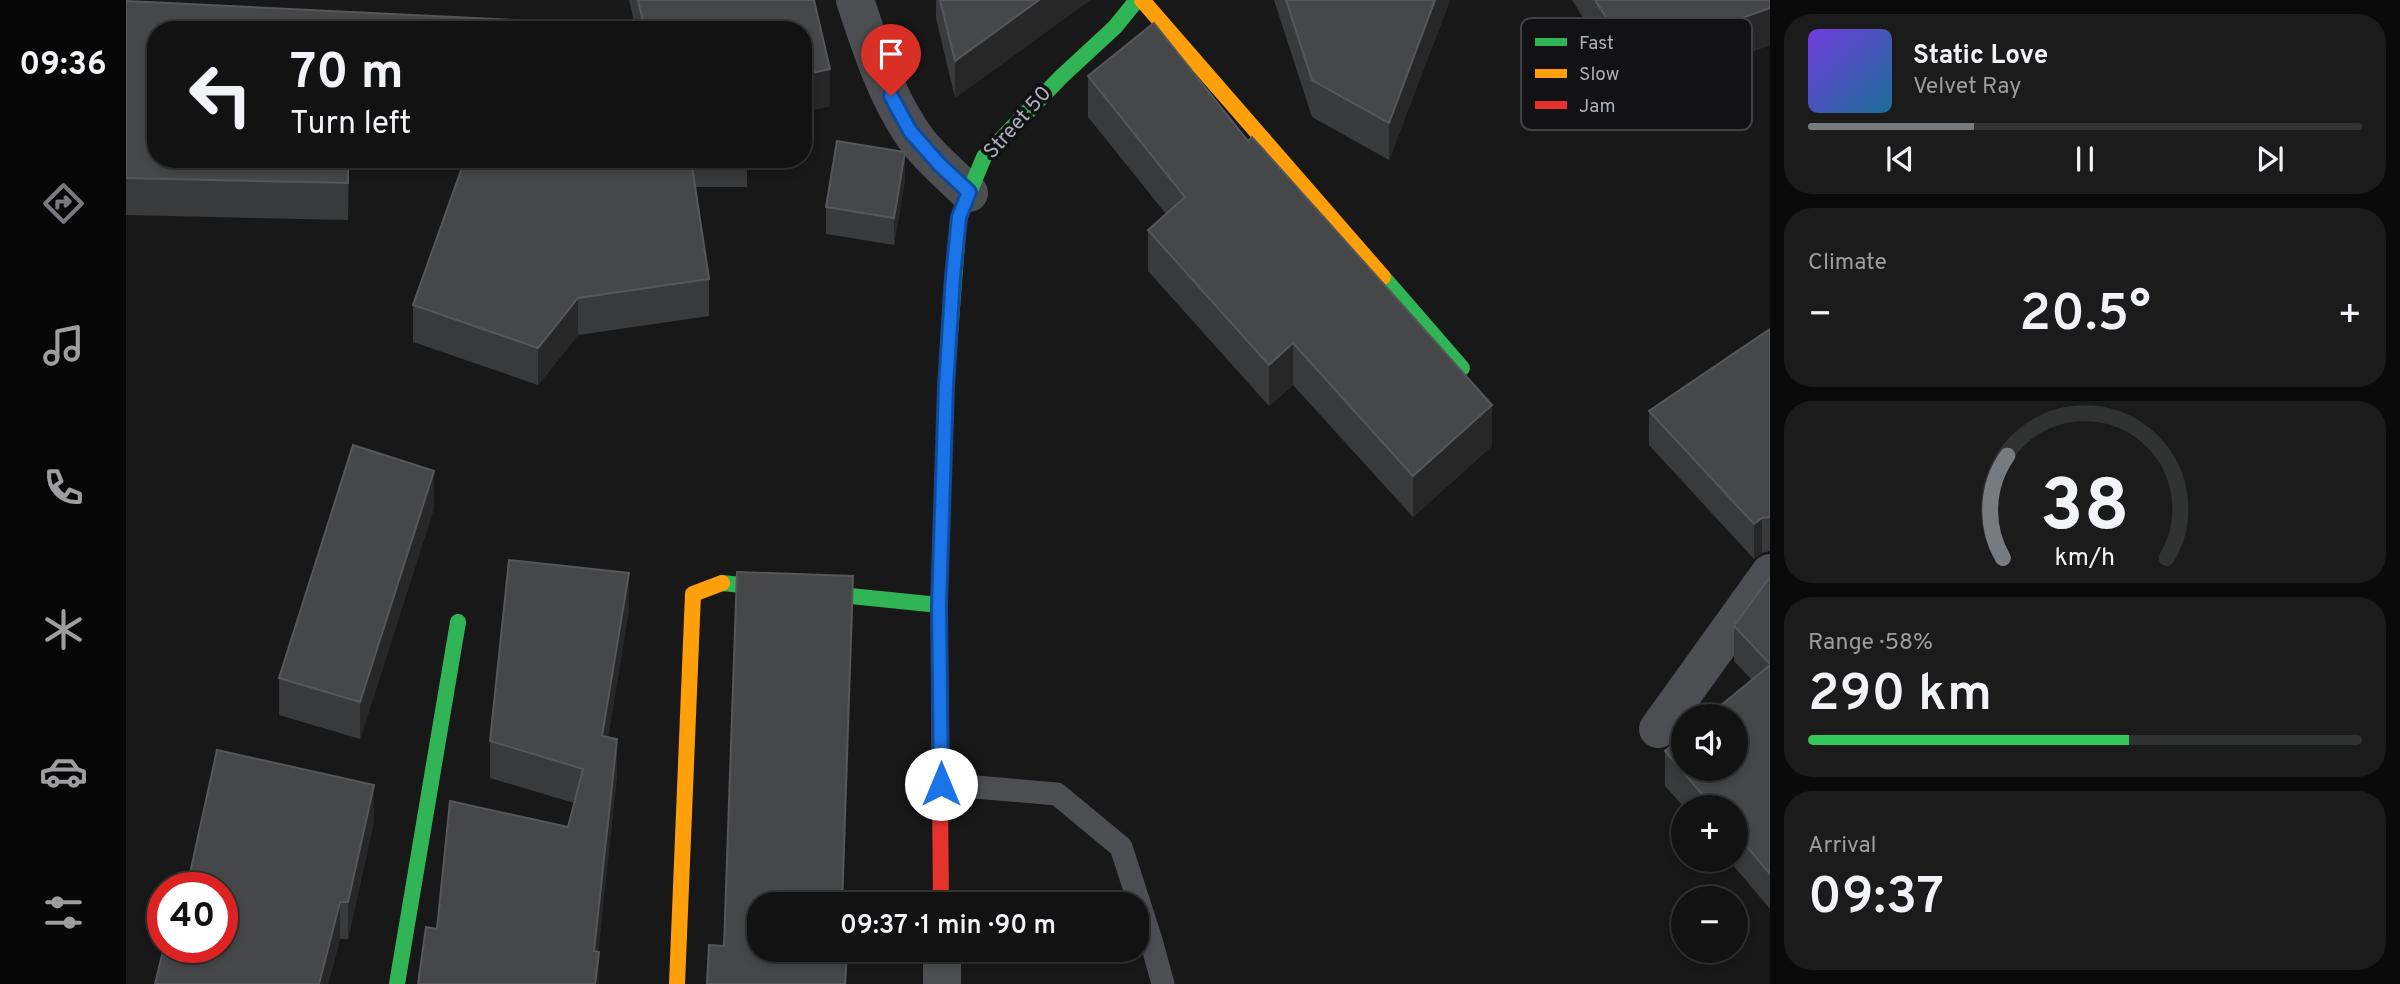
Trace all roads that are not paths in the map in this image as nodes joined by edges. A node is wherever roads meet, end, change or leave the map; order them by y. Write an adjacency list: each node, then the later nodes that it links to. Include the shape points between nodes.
1 (855, 0): 3 (street, via 881,79 910,131)
2 (1139, 0): 3 (street, Street 50, via 984,157); 4 (street)
3 (969, 192): 6 (street, Street 50, via 959,217 953,277)
4 (1462, 368)
5 (1770, 573): 8 (street)
6 (939, 605): 9 (street, Street 50); 13 (street, via 724,582 693,594)
7 (458, 622): 12 (street)
8 (1658, 729)
9 (941, 784): 10 (street, Street 50); 15 (lane, via 1057,794 1121,847)
10 (942, 892)
11 (942, 962): 14 (street)
12 (397, 984)
13 (677, 984)
14 (942, 984)
15 (1163, 984)

